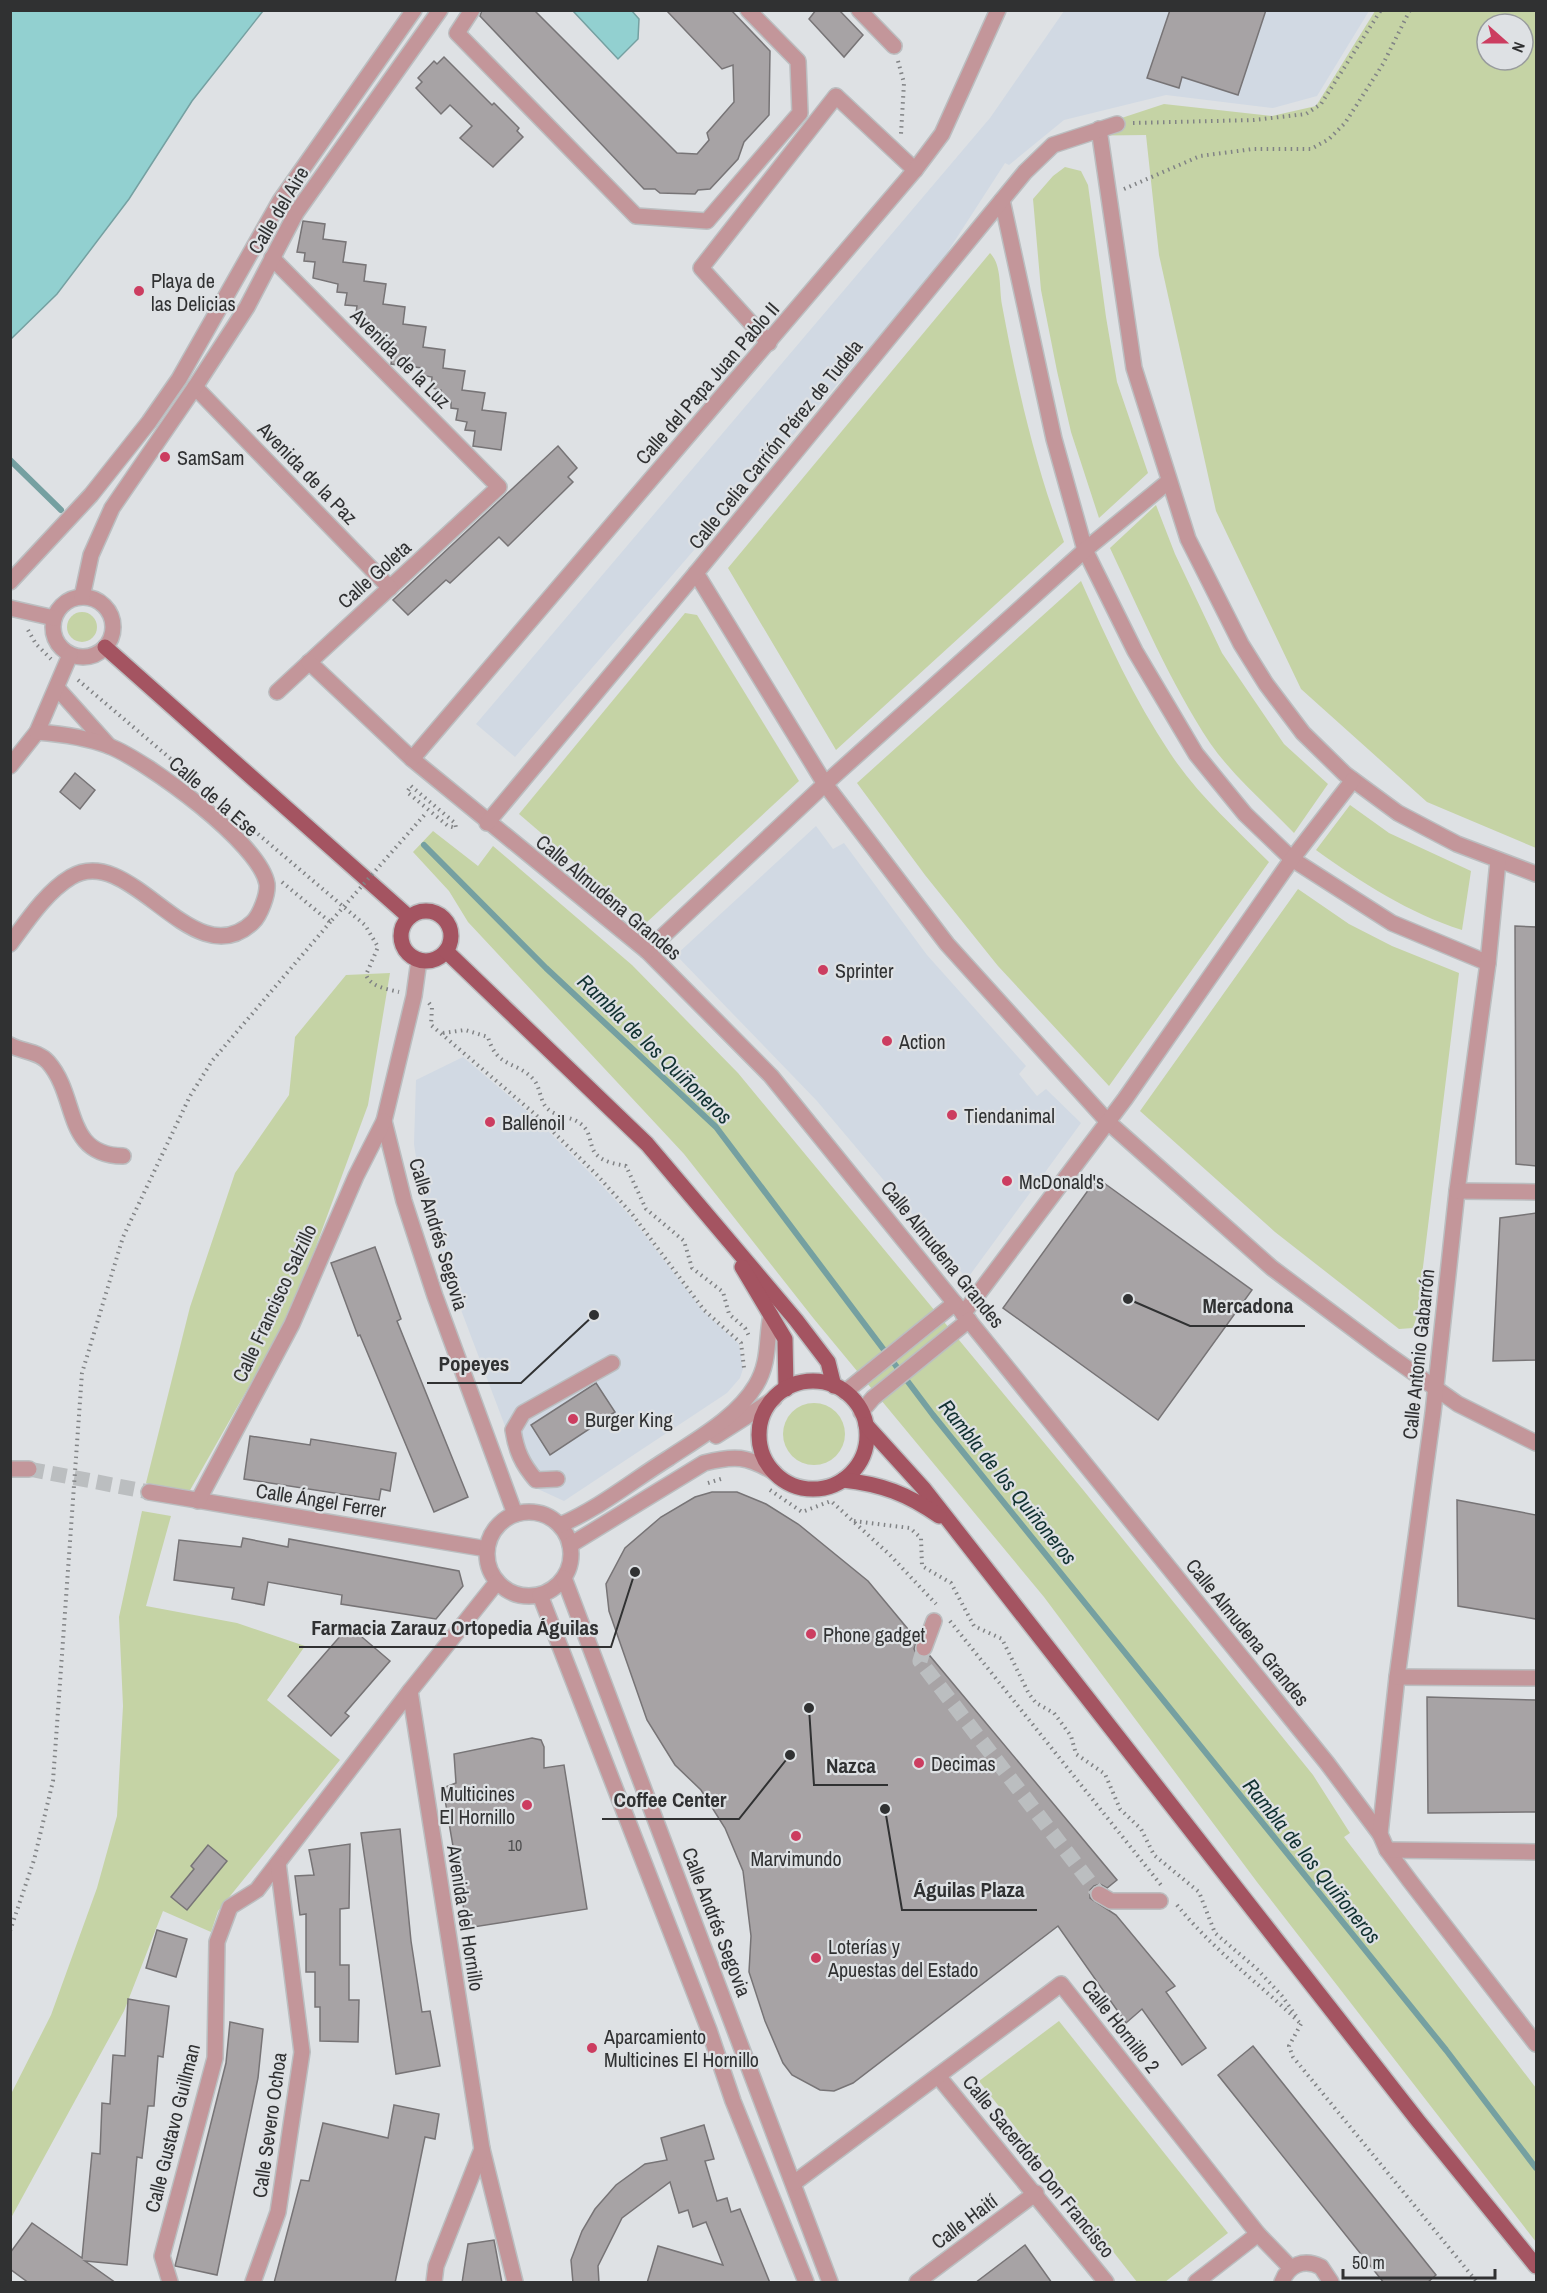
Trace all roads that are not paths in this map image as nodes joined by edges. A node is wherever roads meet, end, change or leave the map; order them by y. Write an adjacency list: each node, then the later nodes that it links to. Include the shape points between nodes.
1 (414, 10): 19 (street, via 280,201 179,379 149,422 91,495)
2 (440, 10): 12 (street, Calle del Aire, via 296,213)
3 (472, 10): 4 (street, via 457,33 636,216 707,221 800,113 798,61)
4 (748, 10)
5 (859, 10): 7 (street)
6 (998, 10): 10 (street, Calle del Papa Juan Pablo II, via 942,134)
7 (894, 46)
8 (1117, 124): 9 (street, Calle Celia Carrión Pérez de Tudela)
9 (1099, 129): 11 (street, Calle Celia Carrión Pérez de Tudela, via 1053,145); 15 (street, via 1134,368)
10 (915, 170): 13 (street, Calle del Papa Juan Pablo II); 13 (street, via 836,96 701,268)
11 (1002, 200): 17 (street, via 1054,439); 18 (street, Calle Celia Carrión Pérez de Tudela)
12 (272, 258): 14 (street, Calle del Aire); 16 (street, Avenida de la Luz)
13 (769, 343): 31 (street, Calle del Papa Juan Pablo II)
14 (195, 387): 20 (street, Avenida de la Paz); 21 (street, Calle del Aire, via 112,508 91,555)
15 (1169, 481): 17 (street); 33 (street, via 1188,539 1236,635 1266,684 1303,733)
16 (499, 487): 20 (street, Calle Goleta)
17 (1085, 550): 34 (street); 36 (street, via 1135,651 1196,754 1245,814)
18 (696, 573): 34 (street); 35 (street, Calle Celia Carrión Pérez de Tudela)
19 (10, 582)
20 (390, 588): 26 (street, Calle Goleta)
21 (82, 597): 23 (street, via 65,603); 24 (street, via 99,601 111,614 113,633)
22 (10, 608): 23 (street)
23 (54, 618): 25 (street, via 54,637)
24 (105, 647): 25 (street, via 88,657); 39 (main road)
25 (70, 655): 27 (street)
26 (309, 662): 28 (street, Calle Goleta); 31 (street, Calle Almudena Grandes)
27 (57, 688): 29 (street); 30 (street, Calle de la Ese)
28 (277, 692)
29 (38, 732): 30 (street, Calle de la Ese, via 69,735); 32 (street)
30 (109, 746): 40 (street, Calle de la Ese, via 177,786 237,840 259,867 267,885 263,905 253,922 235,932 213,936 191,928 123,880 92,870 72,876 54,890)
31 (412, 759): 35 (street, Calle Almudena Grandes)
32 (10, 766)
33 (1353, 780): 36 (street); 37 (street, via 1398,813)
34 (825, 784): 42 (street); 47 (street, via 947,944)
35 (487, 823): 42 (street, Calle Almudena Grandes)
36 (1292, 859): 44 (street, via 1392,923); 47 (street)
37 (1498, 861): 38 (street); 44 (street, Calle Antonio Gabarrón)
38 (1536, 874)
39 (409, 917): 41 (main road, via 425,910 442,916 451,932); 43 (main road, via 401,940 408,954)
40 (10, 944)
41 (446, 951): 43 (main road, via 433,960); 51 (main road, via 647,1144)
42 (647, 951): 52 (street, Calle Almudena Grandes, via 771,1076)
43 (419, 960): 46 (street, Calle Andrés Segovia)
44 (1488, 963): 49 (street, Calle Antonio Gabarrón)
45 (10, 1045): 48 (street, via 37,1054 48,1063 61,1084 81,1137 93,1150 105,1156)
46 (384, 1121): 67 (street, Calle Francisco Salzillo, via 292,1324); 68 (street, Calle Andrés Segovia, via 404,1201 435,1296)
47 (1108, 1122): 52 (street); 56 (street, via 1272,1268)
48 (123, 1156)
49 (1457, 1191): 50 (street); 56 (street, Calle Antonio Gabarrón)
50 (1536, 1192)
51 (718, 1229): 53 (main road); 55 (main road, via 828,1362)
52 (962, 1312): 55 (street); 58 (street, via 890,1384); 81 (street, Calle Almudena Grandes, via 1328,1763)
53 (771, 1315): 57 (main road, via 785,1339); 59 (street, via 769,1349 757,1383 747,1399)
54 (612, 1363): 64 (street, via 523,1413 513,1430 515,1447 536,1480)
55 (839, 1389): 57 (main road, via 807,1382); 58 (main road)
56 (1435, 1390): 60 (street); 78 (street, Calle Antonio Gabarrón)
57 (780, 1394): 59 (street, via 708,1441); 63 (main road, via 765,1412 760,1431 761,1449)
58 (864, 1418): 65 (main road, via 866,1441 862,1456); 69 (main road)
59 (696, 1441): 70 (street, via 583,1515)
60 (1536, 1443)
61 (10, 1469): 62 (street)
62 (29, 1469)
63 (774, 1472): 65 (main road, via 804,1488 822,1488); 71 (street, via 753,1460 729,1456 704,1463)
64 (557, 1479)
65 (843, 1480): 69 (main road, via 888,1487 914,1498)
66 (149, 1492): 67 (street, Calle Ángel Ferrer)
67 (198, 1501): 72 (street, Calle Ángel Ferrer)
68 (515, 1514): 70 (street, via 540,1513); 72 (street, via 494,1530)
69 (949, 1523): 93 (main road)
70 (560, 1525): 71 (street)
71 (570, 1545): 73 (street)
72 (487, 1549): 74 (street, via 489,1568)
73 (564, 1578): 75 (street); 90 (street, Calle Andrés Segovia)
74 (497, 1582): 75 (street, via 514,1594); 80 (street)
75 (540, 1595): 99 (street)
76 (939, 1614): 77 (street)
77 (924, 1648)
78 (1397, 1677): 79 (street); 81 (street, Calle Antonio Gabarrón)
79 (1536, 1678)
80 (410, 1691): 84 (street, Calle Gustavo Guillman); 89 (street, Avenida del Hornillo)
81 (1380, 1834): 82 (street, Calle Antonio Gabarrón)
82 (1387, 1850): 83 (street); 87 (street, Calle Antonio Gabarrón)
83 (1536, 1852)
84 (278, 1863): 95 (street, Calle Gustavo Guillman, via 256,1890 230,1907 217,1942 215,2058 162,2256); 96 (street, Calle Severo Ochoa, via 302,2052 278,2212)
85 (1098, 1894): 86 (street, via 1111,1901)
86 (1165, 1896)
87 (1536, 2044)
88 (938, 2076): 90 (street, Calle Hornillo 2); 91 (street, Calle Sacerdote Don Francisco); 92 (street, Calle Hornillo 2, via 1060,1984)
89 (482, 2149): 97 (street, via 436,2266); 98 (street, Avenida del Hornillo)
90 (794, 2183): 100 (street, Calle Andrés Segovia)
91 (1036, 2193): 101 (street, Calle Haití); 102 (street, Calle Sacerdote Don Francisco)
92 (1258, 2234): 94 (street, Calle Hornillo 2); 103 (street)
93 (1536, 2266)
94 (1291, 2268): 104 (street); 105 (street, via 1314,2263 1327,2272)
95 (170, 2283)
96 (253, 2283)
97 (434, 2283)
98 (515, 2283)
99 (806, 2283)
100 (830, 2283)
101 (917, 2283)
102 (1106, 2283)
103 (1196, 2283)
104 (1282, 2283)
105 (1331, 2283)

